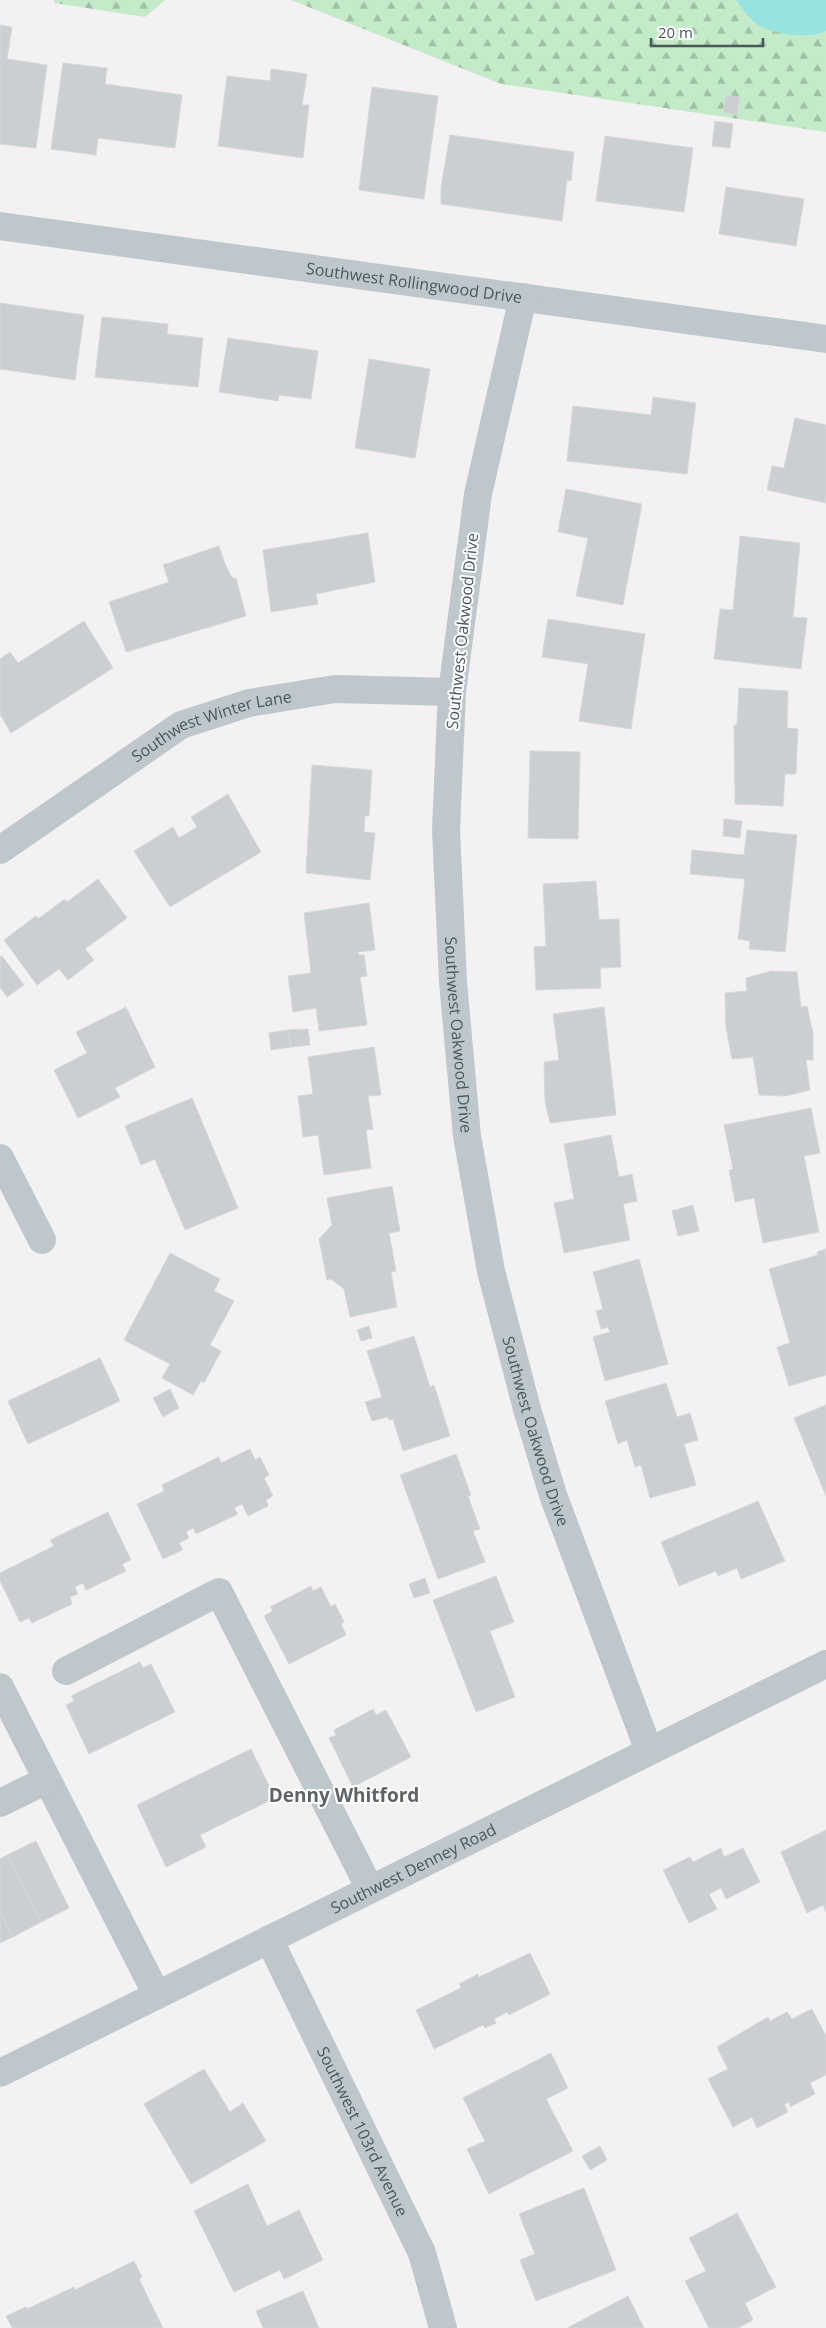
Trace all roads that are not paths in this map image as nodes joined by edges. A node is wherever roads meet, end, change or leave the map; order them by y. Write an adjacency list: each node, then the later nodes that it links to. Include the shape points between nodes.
1 (0, 226): 2 (street, Southwest Rollingwood Drive)
2 (523, 297): 3 (street, Southwest Rollingwood Drive); 4 (street, Southwest Oakwood Drive, via 478,494)
3 (826, 340)
4 (452, 692): 5 (street, Southwest Winter Lane, via 335,689 249,703 181,725); 12 (street, Southwest Oakwood Drive, via 446,830 453,982 467,1136 491,1271 527,1409 554,1495)
5 (0, 850)
6 (0, 1158): 7 (street)
7 (42, 1240)
8 (826, 1664): 12 (street, Southwest Denney Road)
9 (66, 1671): 15 (street, via 219,1592)
10 (0, 1687): 11 (street)
11 (9, 1726): 13 (street)
12 (650, 1751): 15 (street, Southwest Denney Road)
13 (47, 1780): 14 (street); 17 (street)
14 (0, 1803)
15 (370, 1889): 16 (street, Southwest Denney Road)
16 (269, 1939): 17 (street, Southwest Denney Road); 19 (street, Southwest 103rd Avenue, via 422,2252)
17 (157, 1995): 18 (street, Southwest Denney Road)
18 (0, 2073)
19 (442, 2328)

